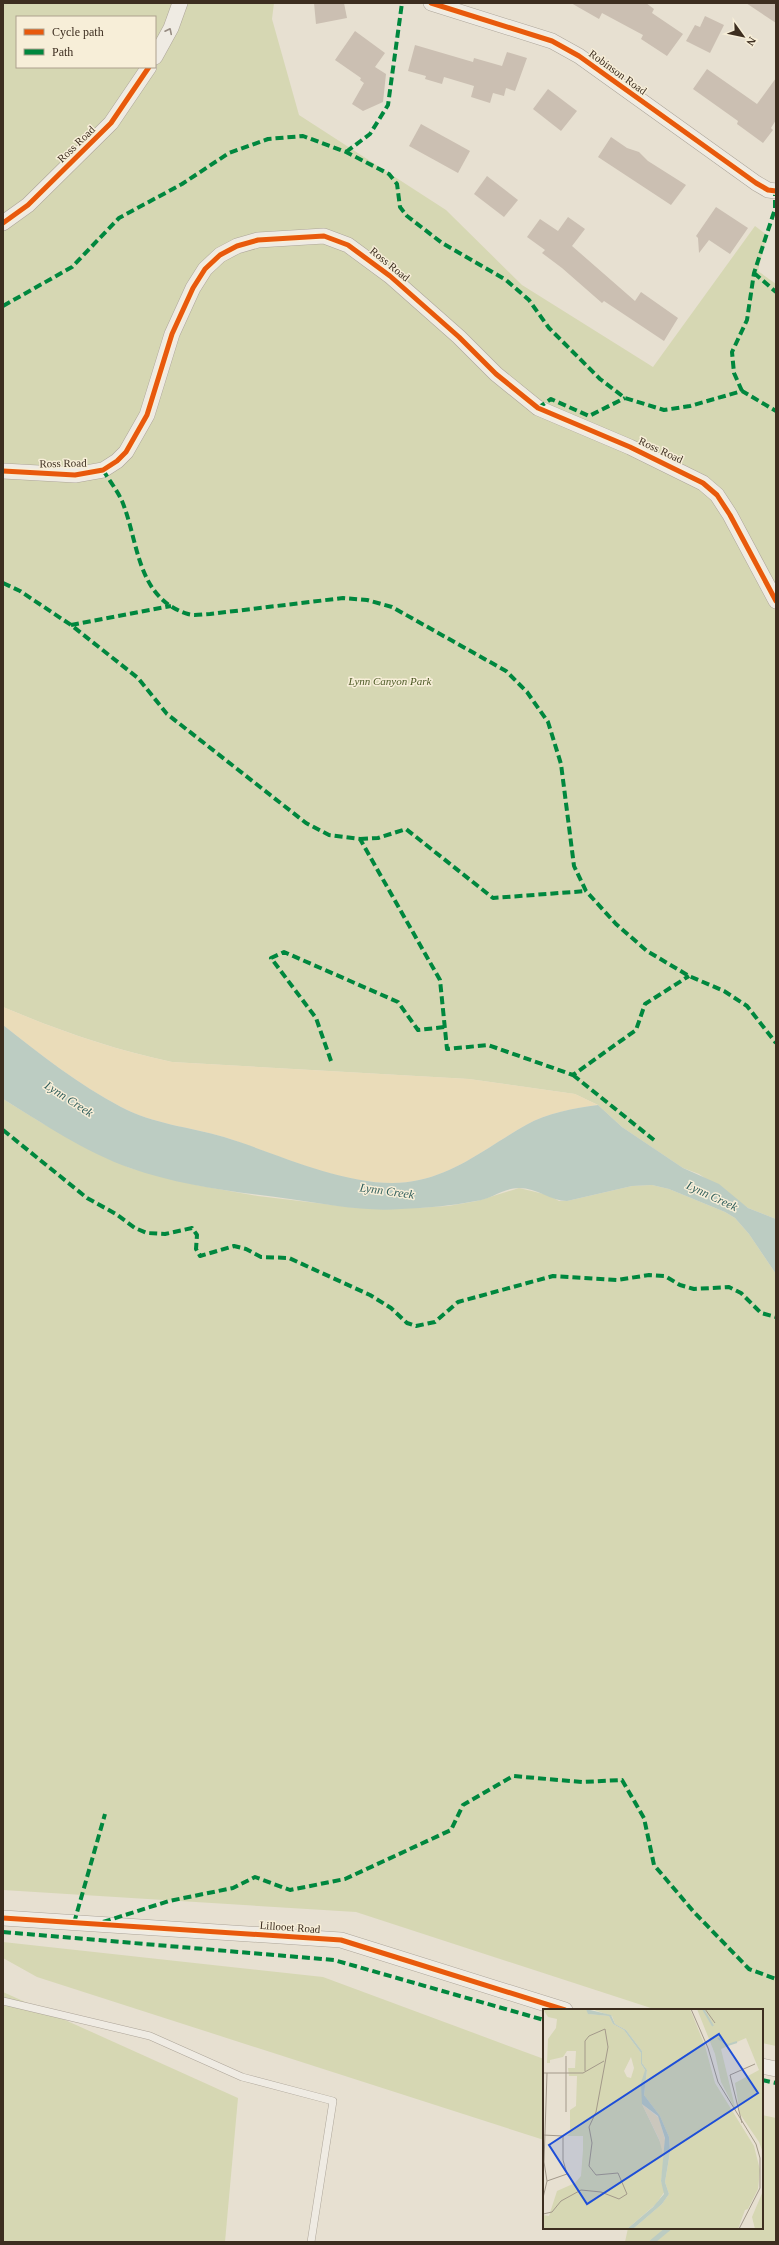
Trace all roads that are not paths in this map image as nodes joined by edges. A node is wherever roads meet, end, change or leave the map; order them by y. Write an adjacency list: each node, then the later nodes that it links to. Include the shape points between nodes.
1 (180, 3): 3 (street, one-way to 1, via 171,28)
2 (431, 3): 5 (street, Robinson Road, via 552,41 579,56 756,183 768,190)
3 (156, 55)
4 (148, 68): 6 (street, Ross Road, via 111,123 28,205)
5 (776, 191)
6 (3, 222)
7 (3, 471): 8 (street, Ross Road, via 75,475 103,470 117,461 126,452 147,415 172,334 193,288 206,269 220,255 258,240 324,236 348,245 390,276 459,337 496,374 538,408 630,447 703,483 730,514)
8 (776, 601)
9 (3, 1918): 11 (street, Lillooet Road, via 342,1940)
10 (3, 2002): 14 (lane, via 150,2036 242,2077 333,2101)
11 (562, 2009)
12 (763, 2066): 13 (street)
13 (776, 2069)
14 (311, 2242)

